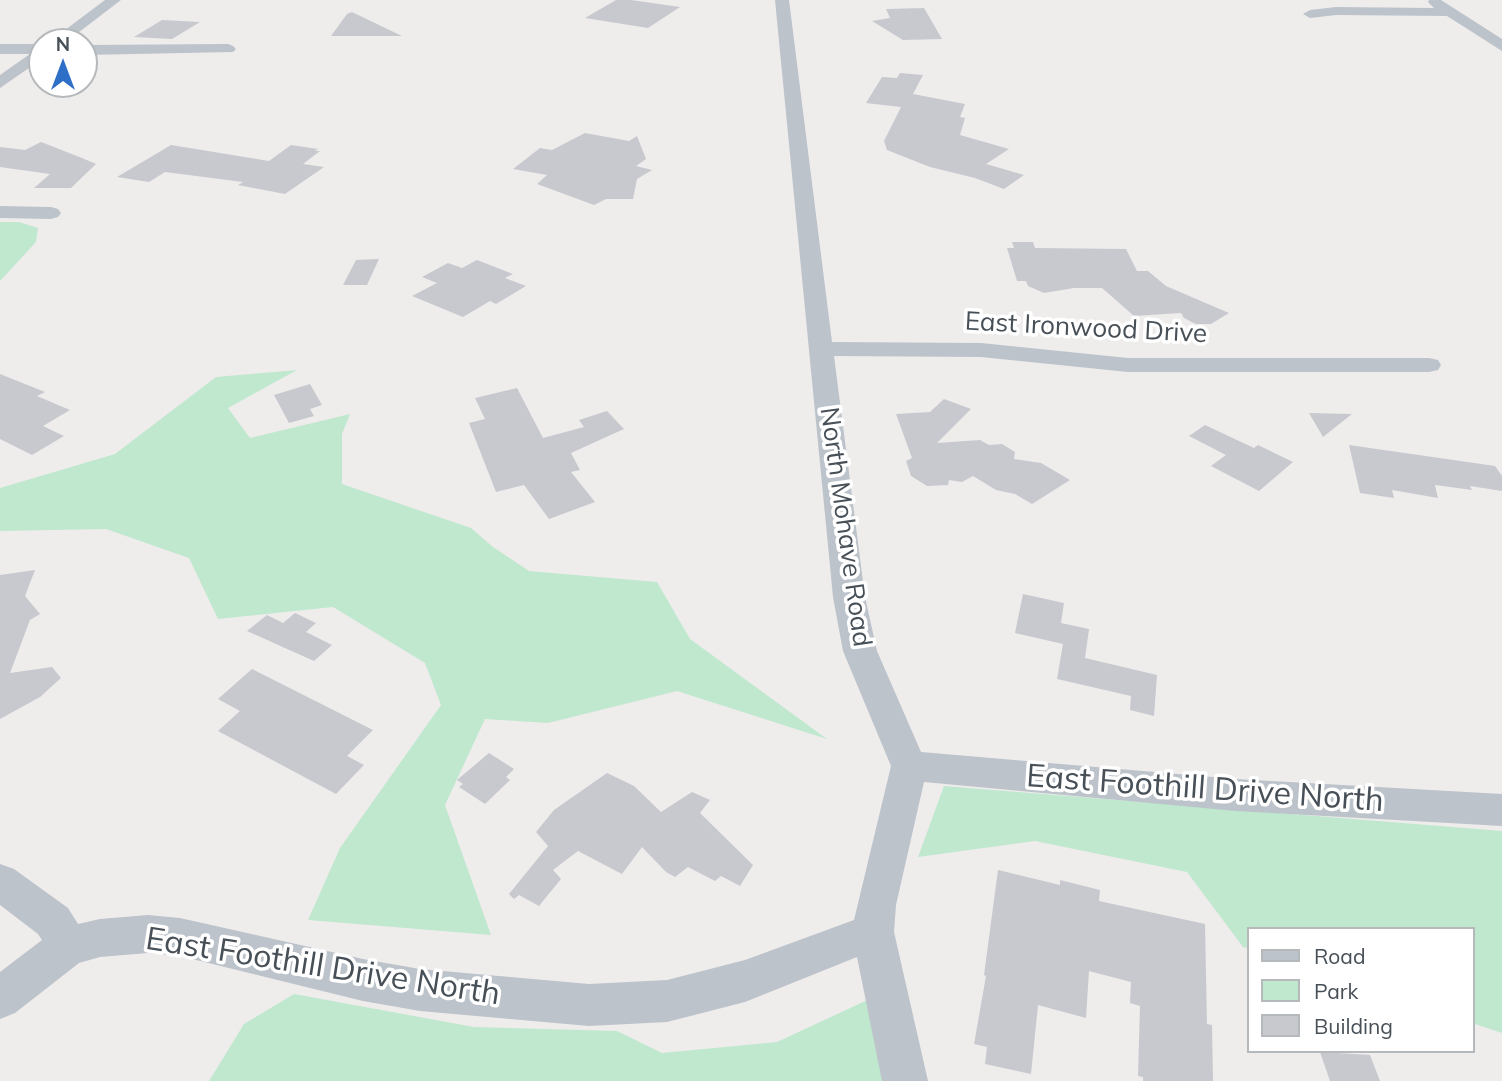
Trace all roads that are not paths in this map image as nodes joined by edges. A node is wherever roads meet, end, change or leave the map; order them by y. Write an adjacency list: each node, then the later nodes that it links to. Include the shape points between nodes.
1 (114, 0): 6 (street)
2 (782, 0): 16 (street, North Mohave Road)
3 (1433, 0): 4 (street)
4 (1450, 12): 5 (street, via 1336,10); 7 (street)
5 (1310, 14)
6 (75, 28)
7 (1502, 46)
8 (0, 49): 10 (street)
9 (228, 49): 11 (street)
10 (28, 50)
11 (98, 50)
12 (28, 62): 13 (street)
13 (0, 83)
14 (0, 212): 15 (street)
15 (51, 213)
16 (823, 349): 17 (street, East Ironwood Drive, via 981,349 1128,365); 18 (street, North Mohave Road, via 849,597 860,651)
17 (1429, 365)
18 (909, 766): 19 (street, East Foothill Drive North, via 1236,794); 21 (street)
19 (1502, 810)
20 (0, 882): 22 (street, via 53,921)
21 (873, 932): 22 (street, East Foothill Drive North, via 745,981 667,1000 589,1005 419,990 180,937 148,934); 24 (street)
22 (68, 946): 23 (street)
23 (0, 998)
24 (905, 1081)

